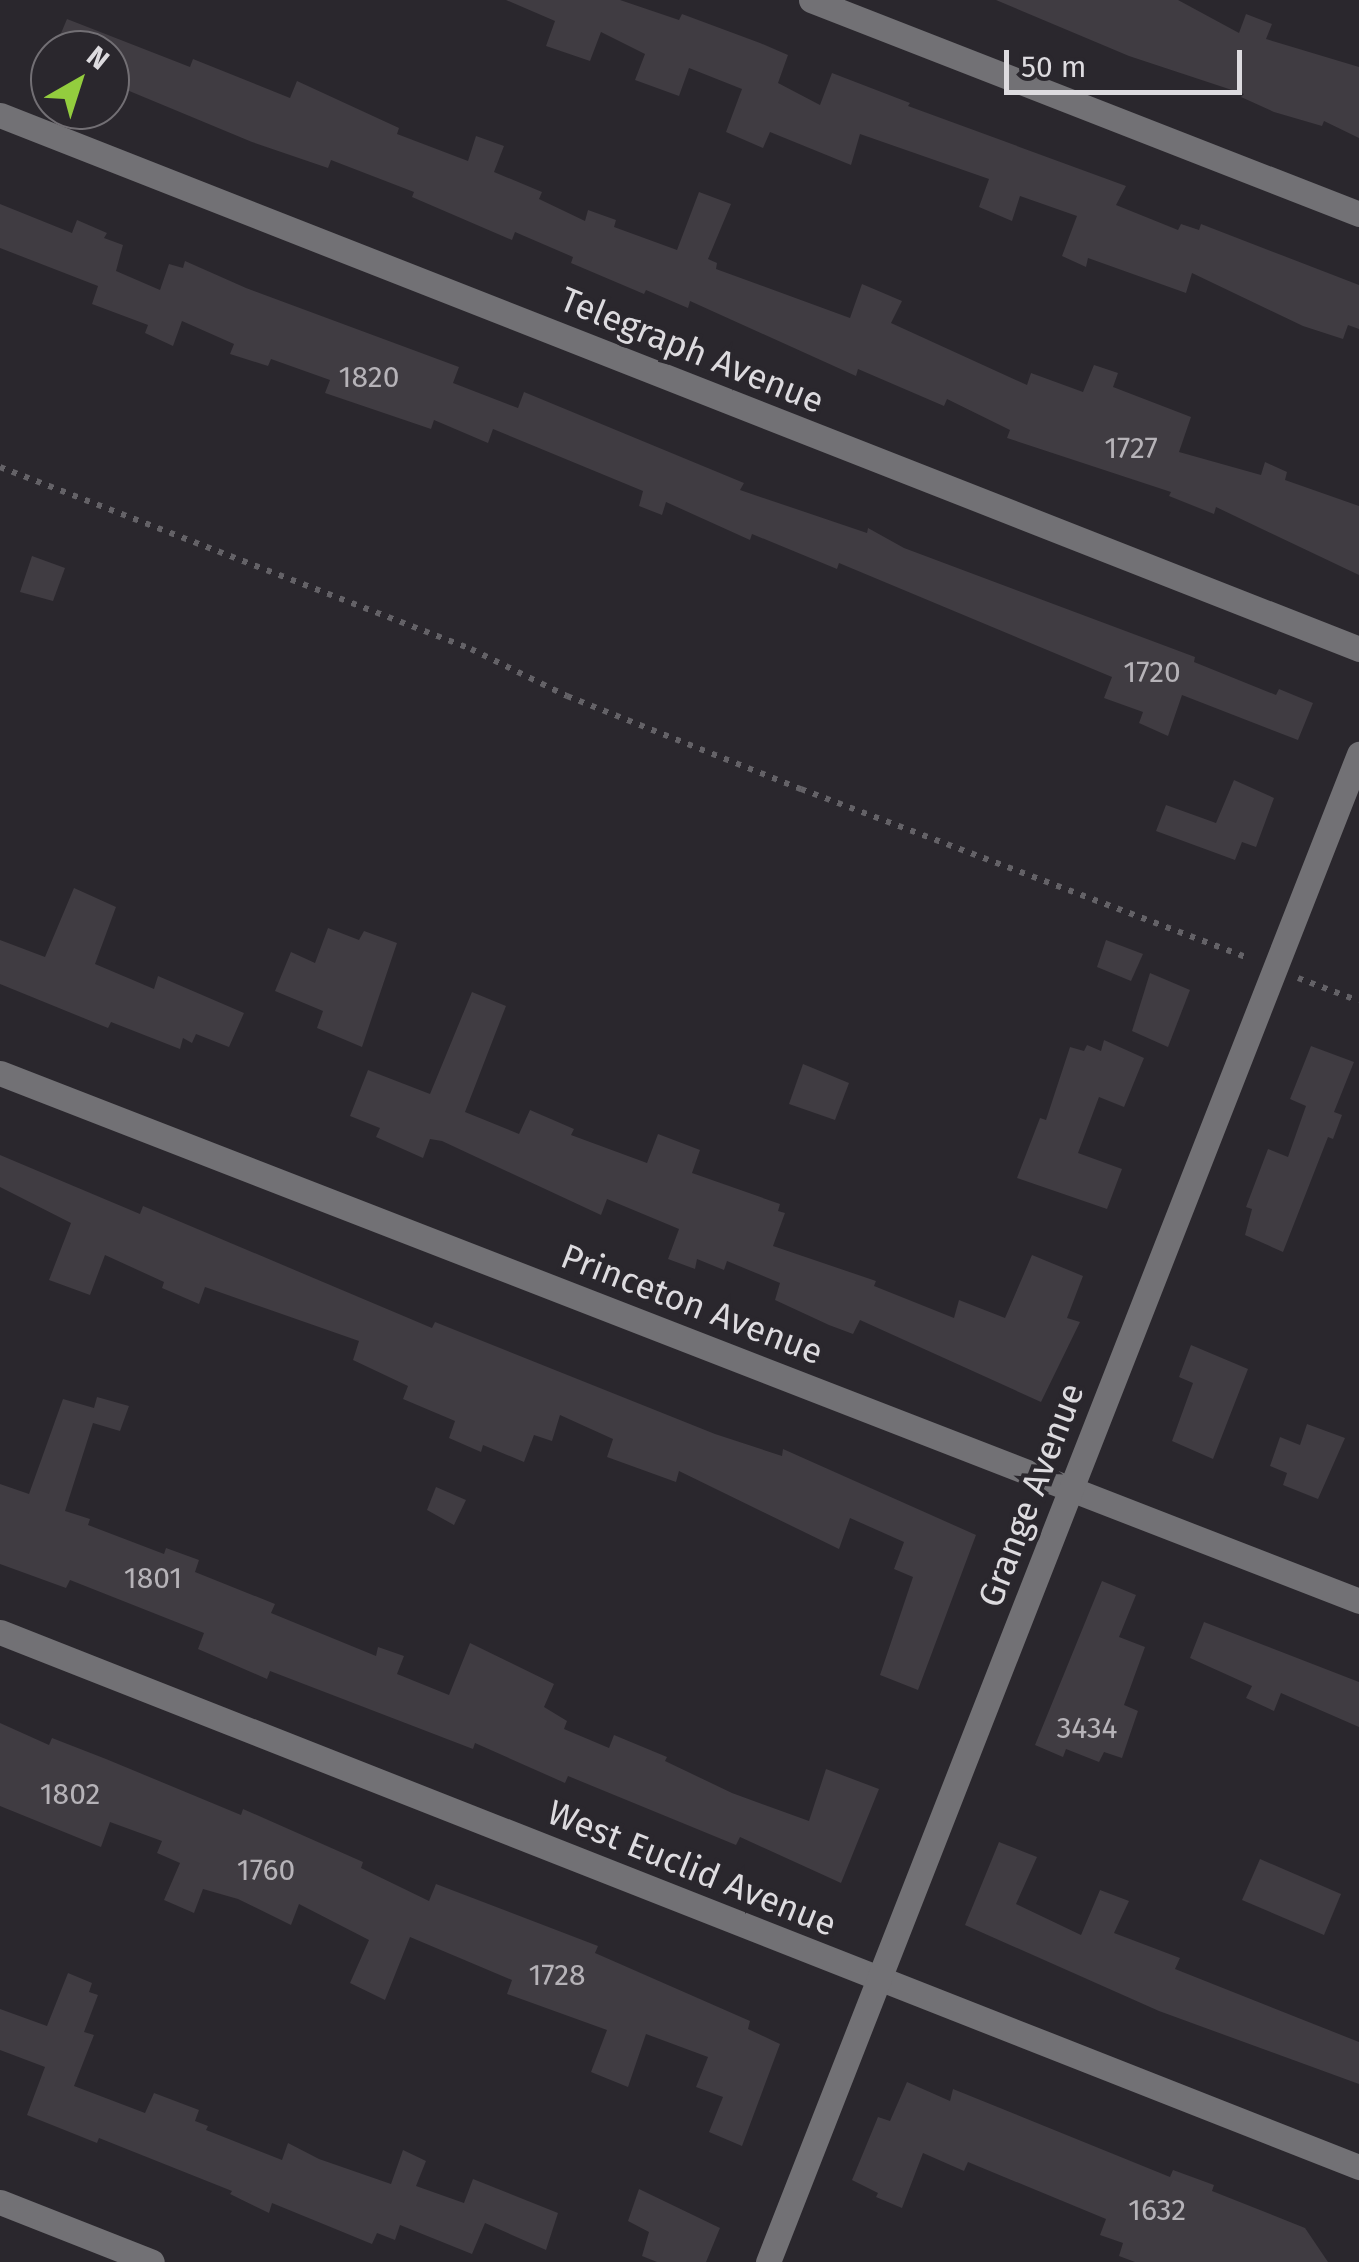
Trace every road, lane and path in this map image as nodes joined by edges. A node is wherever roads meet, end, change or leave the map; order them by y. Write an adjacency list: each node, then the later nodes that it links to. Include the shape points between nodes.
1 (811, 0): 3 (street)
2 (0, 115): 5 (street, Telegraph Avenue)
3 (1359, 214)
4 (0, 467): 7 (path)
5 (1359, 649)
6 (1359, 754): 7 (street, Grange Avenue)
7 (1273, 972): 8 (path); 10 (street, Grange Avenue)
8 (1359, 1000)
9 (0, 1073): 10 (street, Princeton Avenue)
10 (1072, 1489): 11 (street, Princeton Avenue); 13 (street, Grange Avenue)
11 (1359, 1601)
12 (0, 1632): 13 (street, West Euclid Avenue)
13 (878, 1979): 14 (street, West Euclid Avenue); 17 (street, Grange Avenue)
14 (1359, 2167)
15 (0, 2202): 16 (street)
16 (152, 2262)
17 (768, 2262)

